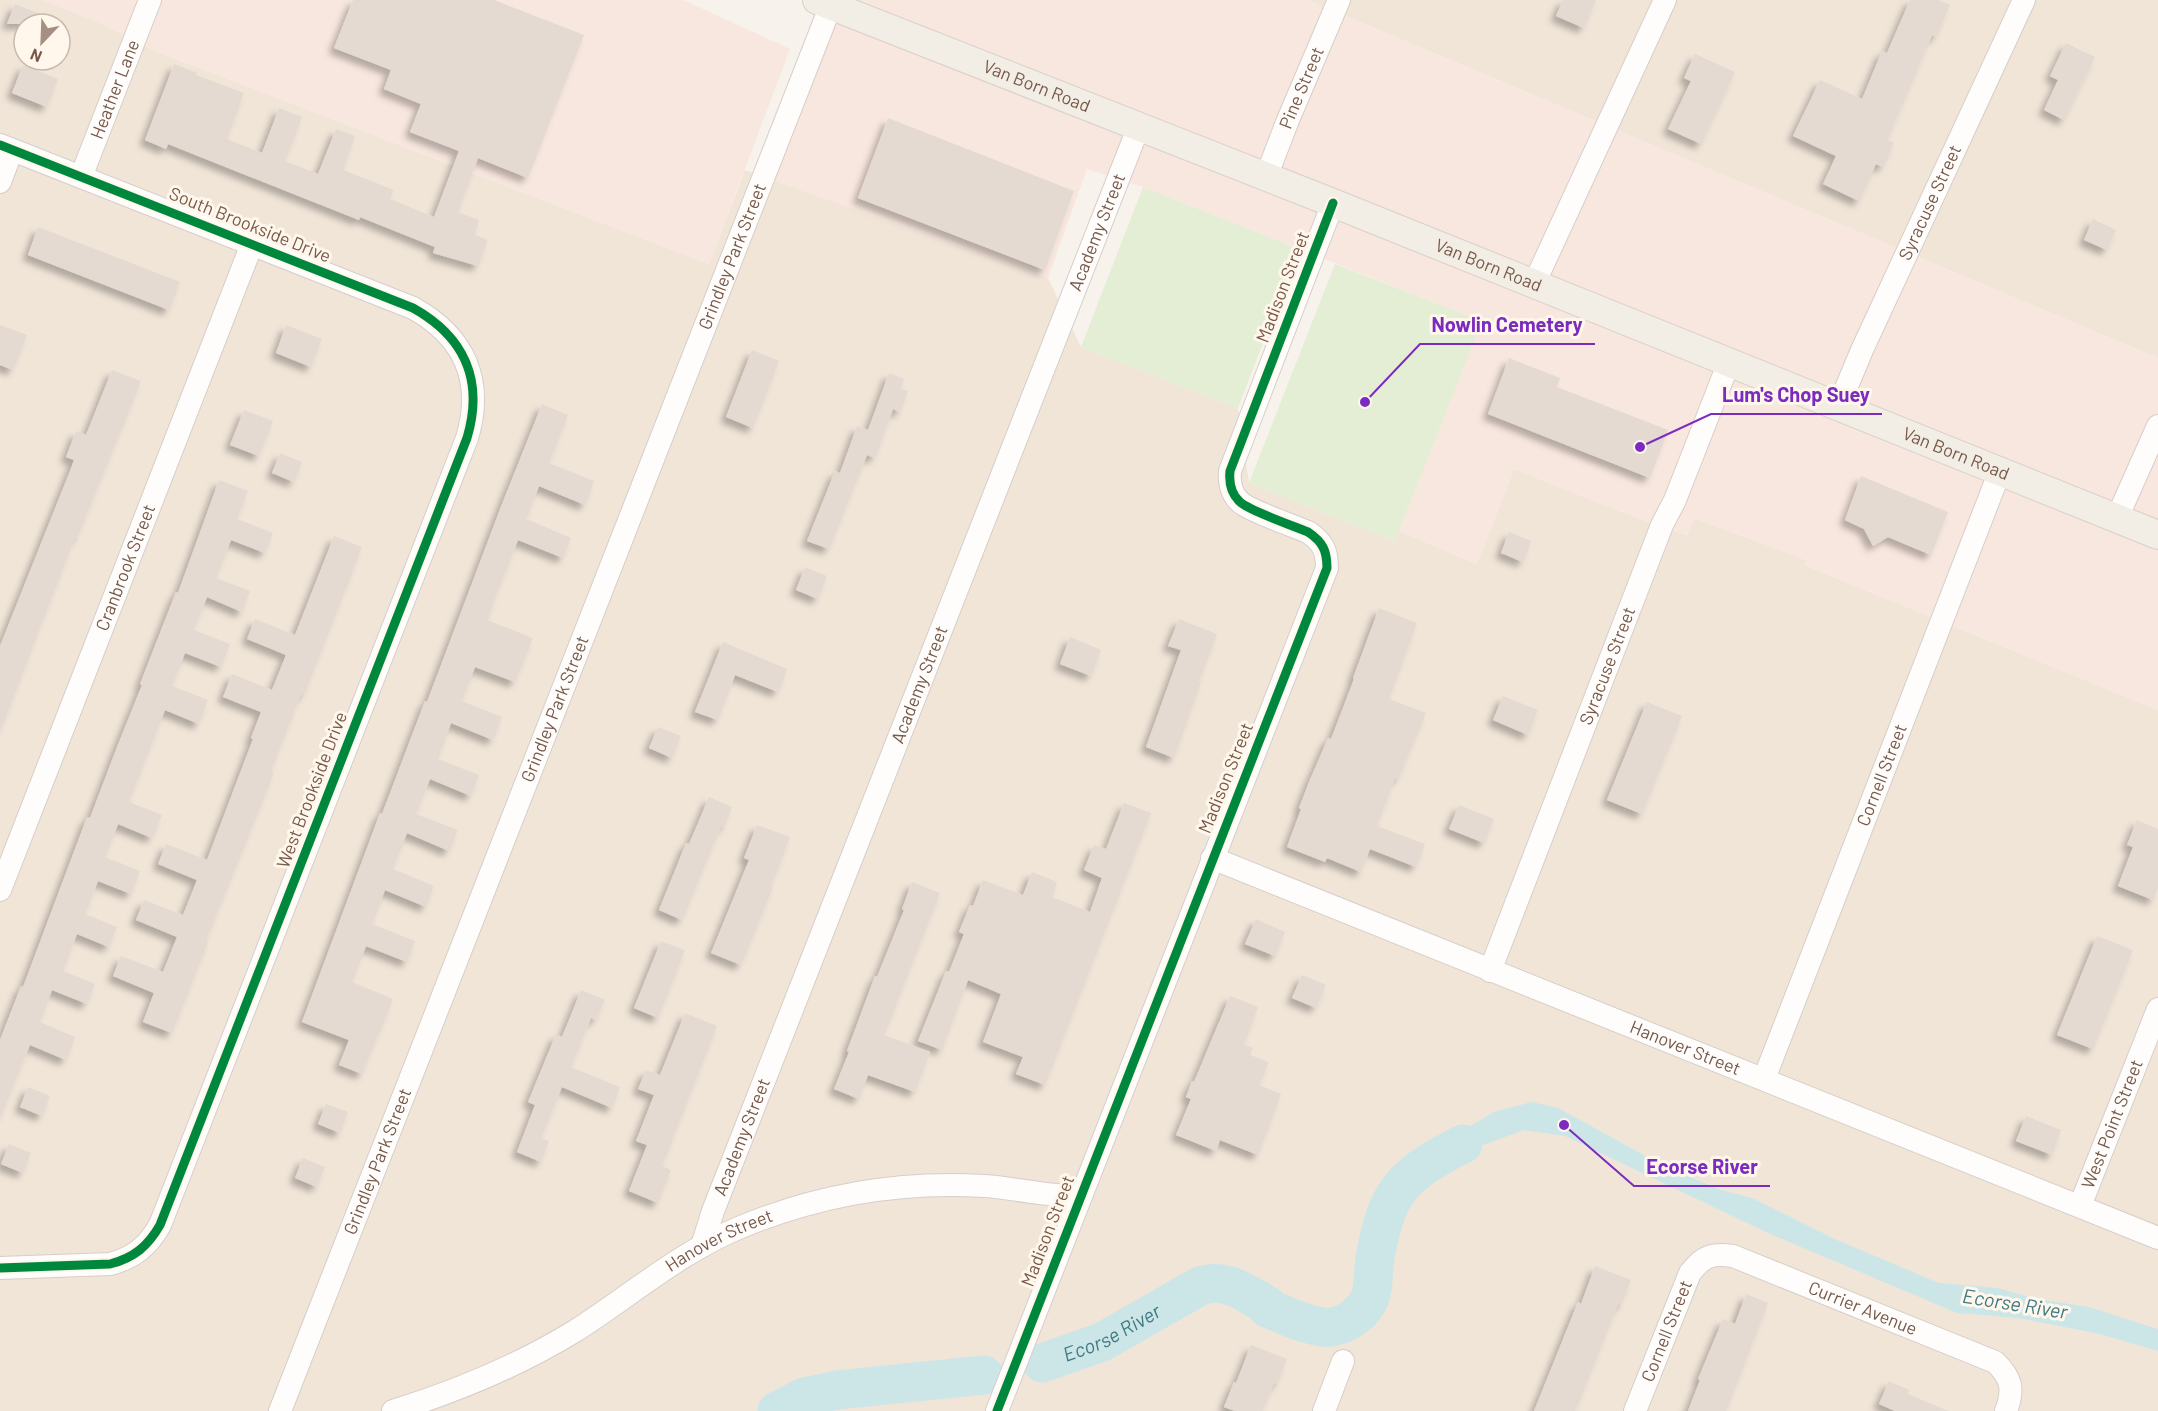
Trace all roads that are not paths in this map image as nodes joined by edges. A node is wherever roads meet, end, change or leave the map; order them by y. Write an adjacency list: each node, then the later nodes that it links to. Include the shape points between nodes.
1 (150, 0): 8 (street, Heather Lane)
2 (1339, 0): 9 (street, Pine Street)
3 (1665, 0): 13 (street)
4 (2024, 0): 16 (street, Syracuse Street)
5 (824, 3): 6 (main road, Van Born Road); 34 (street, Grindley Park Street, via 681,385)
6 (1139, 126): 9 (main road, Van Born Road); 29 (street, Academy Street)
7 (6, 148): 8 (street, South Brookside Drive); 10 (street)
8 (81, 177): 12 (street, South Brookside Drive)
9 (1266, 177): 11 (main road, Van Born Road)
10 (0, 182)
11 (1333, 203): 13 (main road, Van Born Road); 21 (street, Madison Street, via 1229,478 1232,492 1242,504 1317,539 1327,553 1327,568)
12 (252, 244): 15 (street, South Brookside Drive, via 431,318 453,340); 22 (street, Cranbrook Street)
13 (1534, 284): 14 (main road, Van Born Road)
14 (1728, 362): 16 (main road, Van Born Road); 23 (street, Syracuse Street)
15 (466, 364): 31 (street, West Brookside Drive, via 474,392 467,438 160,1225 143,1248 122,1261)
16 (1839, 405): 18 (main road, Van Born Road)
17 (2158, 426): 19 (street)
18 (2000, 471): 19 (main road, Van Born Road); 25 (street, Cornell Street)
19 (2117, 518): 20 (main road, Van Born Road)
20 (2158, 535)
21 (1212, 858): 23 (street, Hanover Street); 26 (street, Madison Street)
22 (0, 890)
23 (1490, 971): 25 (street, Hanover Street)
24 (2158, 1009): 27 (street, West Point Street)
25 (1764, 1079): 27 (street, Hanover Street)
26 (1080, 1196): 29 (street, Hanover Street, via 987,1186 891,1188 797,1207); 33 (street, Madison Street)
27 (2080, 1206): 28 (street, Hanover Street)
28 (2158, 1238)
29 (702, 1246): 35 (street, Hanover Street, via 575,1331 527,1358 439,1397)
30 (1707, 1257): 37 (street, Cornell Street, via 1690,1273); 38 (street, Currier Avenue, via 1733,1256 1995,1362 2006,1372 2011,1386)
31 (0, 1268)
32 (1343, 1361): 36 (street)
33 (1001, 1402)
34 (280, 1411)
35 (393, 1411)
36 (1324, 1411)
37 (1635, 1411)
38 (2006, 1411)

